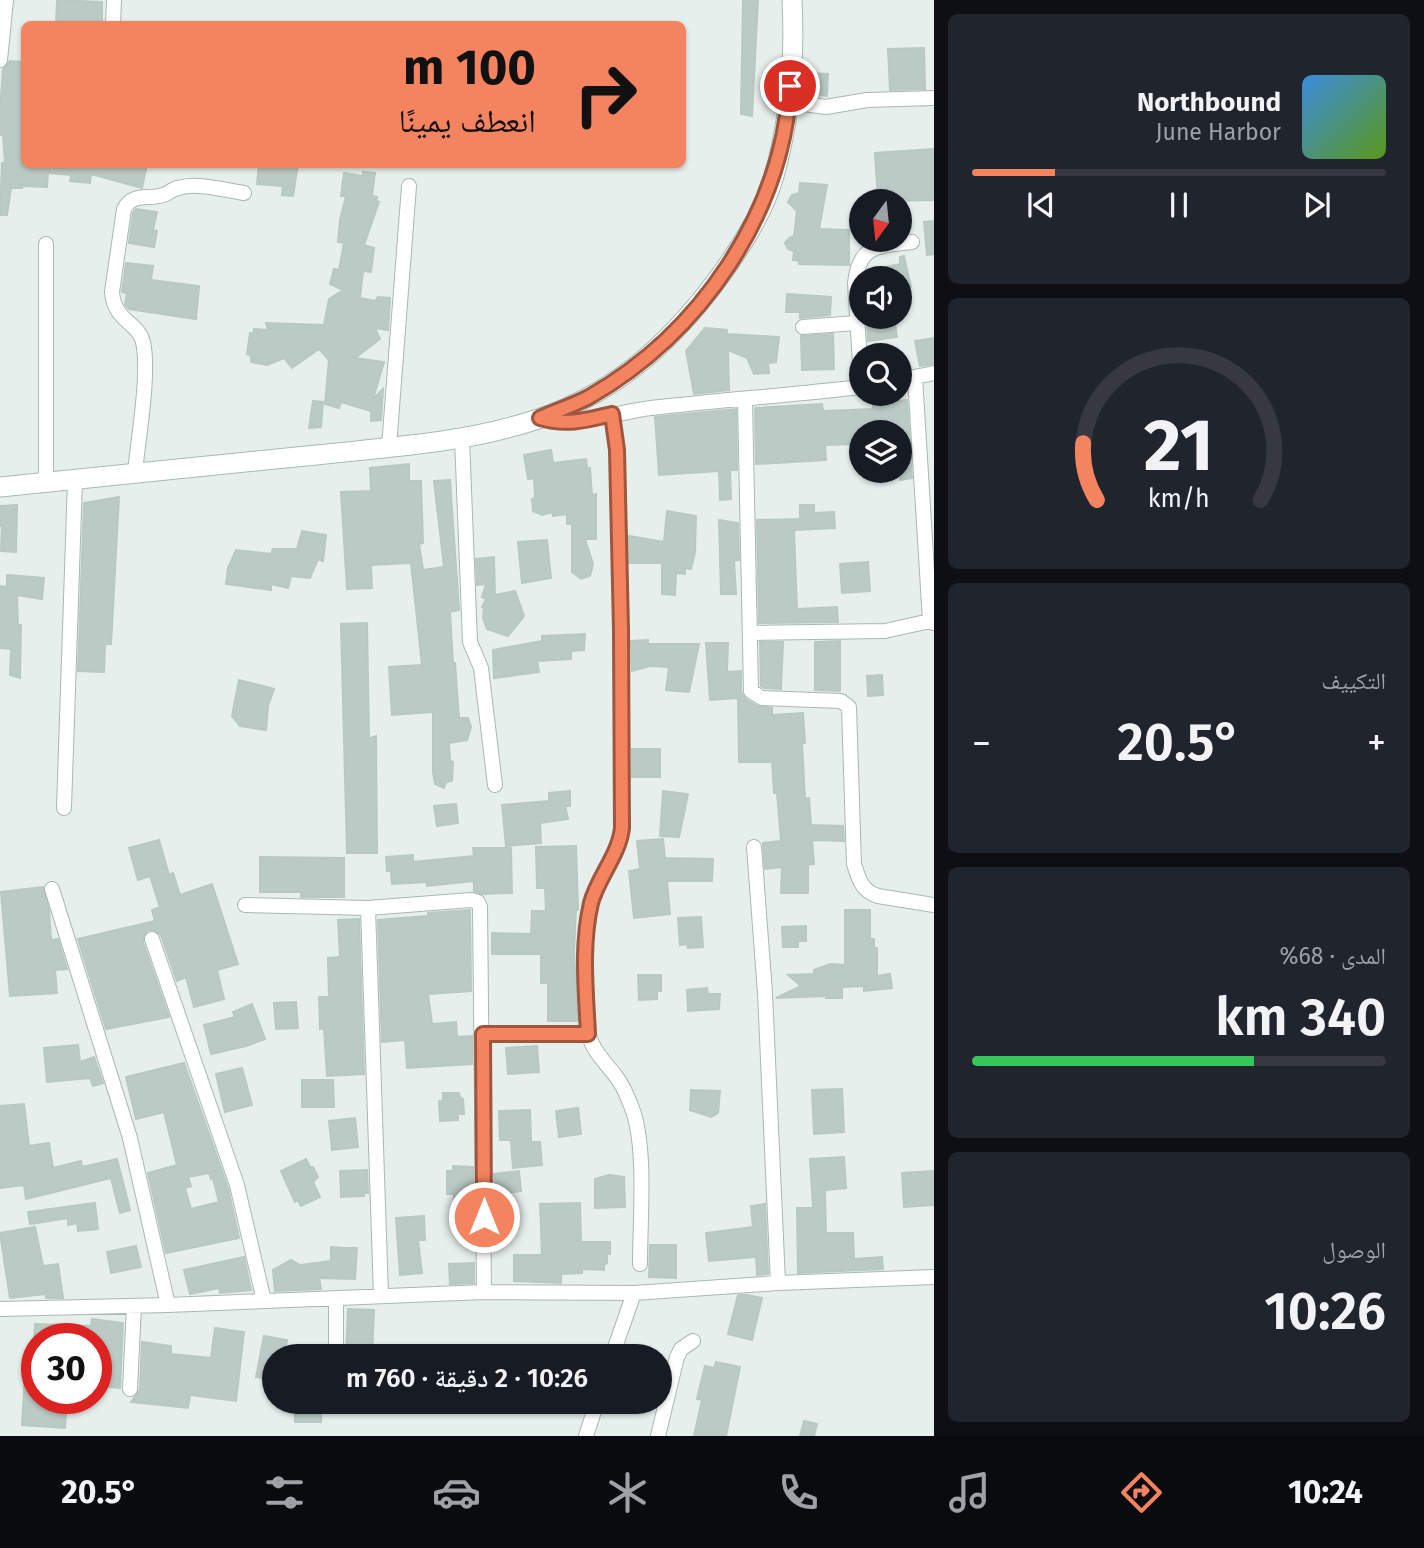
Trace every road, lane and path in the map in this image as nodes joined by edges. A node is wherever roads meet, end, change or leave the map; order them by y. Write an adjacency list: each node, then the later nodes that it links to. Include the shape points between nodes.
1 (6, 0): 5 (street)
2 (114, 0): 4 (street)
3 (792, 0): 7 (main road)
4 (113, 21)
5 (0, 60)
6 (934, 98): 7 (street, via 867,100 826,107)
7 (789, 102): 19 (main road, via 773,178 758,215 697,307 633,368 587,398)
8 (410, 186): 21 (street)
9 (244, 193): 22 (street, via 176,188 163,195 135,198 124,209 113,302 142,338 146,361)
10 (46, 244): 24 (street)
11 (849, 324): 12 (street)
12 (803, 327)
13 (934, 373): 14 (street)
14 (915, 377): 15 (street); 26 (street)
15 (912, 378)
16 (849, 388): 17 (street)
17 (745, 400): 18 (street); 27 (street)
18 (612, 414): 19 (street, via 560,423); 37 (street, via 617,450 622,655 622,828 592,903 584,962)
19 (540, 418): 20 (main road)
20 (462, 438): 21 (main road); 28 (street, via 470,642 481,668)
21 (389, 447): 22 (main road)
22 (135, 473): 23 (main road)
23 (75, 480): 24 (main road); 29 (street)
24 (46, 482): 25 (main road)
25 (0, 487)
26 (932, 622): 27 (street, via 885,631)
27 (750, 633): 33 (street, via 750,685 755,694 841,701 849,707 854,864 862,886 878,896)
28 (495, 785)
29 (64, 808)
30 (754, 847): 40 (street)
31 (52, 889): 46 (street, via 130,1138)
32 (245, 905): 34 (street)
33 (934, 905)
34 (369, 908): 36 (street, via 478,902); 43 (street)
35 (152, 939): 45 (street, via 237,1185)
36 (483, 1034): 37 (street); 41 (street)
37 (588, 1034): 38 (street, via 634,1112 639,1139)
38 (640, 1264)
39 (934, 1278): 40 (street)
40 (778, 1283): 42 (street)
41 (485, 1292): 42 (street); 43 (street)
42 (634, 1293): 51 (street)
43 (381, 1296): 44 (street)
44 (336, 1298): 45 (street); 50 (street)
45 (264, 1301): 46 (street)
46 (169, 1305): 48 (street)
47 (0, 1306): 48 (street)
48 (134, 1306): 52 (street)
49 (693, 1341): 55 (street, via 677,1357)
50 (336, 1344)
51 (616, 1344)
52 (130, 1389)
53 (593, 1414): 54 (street)
54 (586, 1436)
55 (659, 1436)

